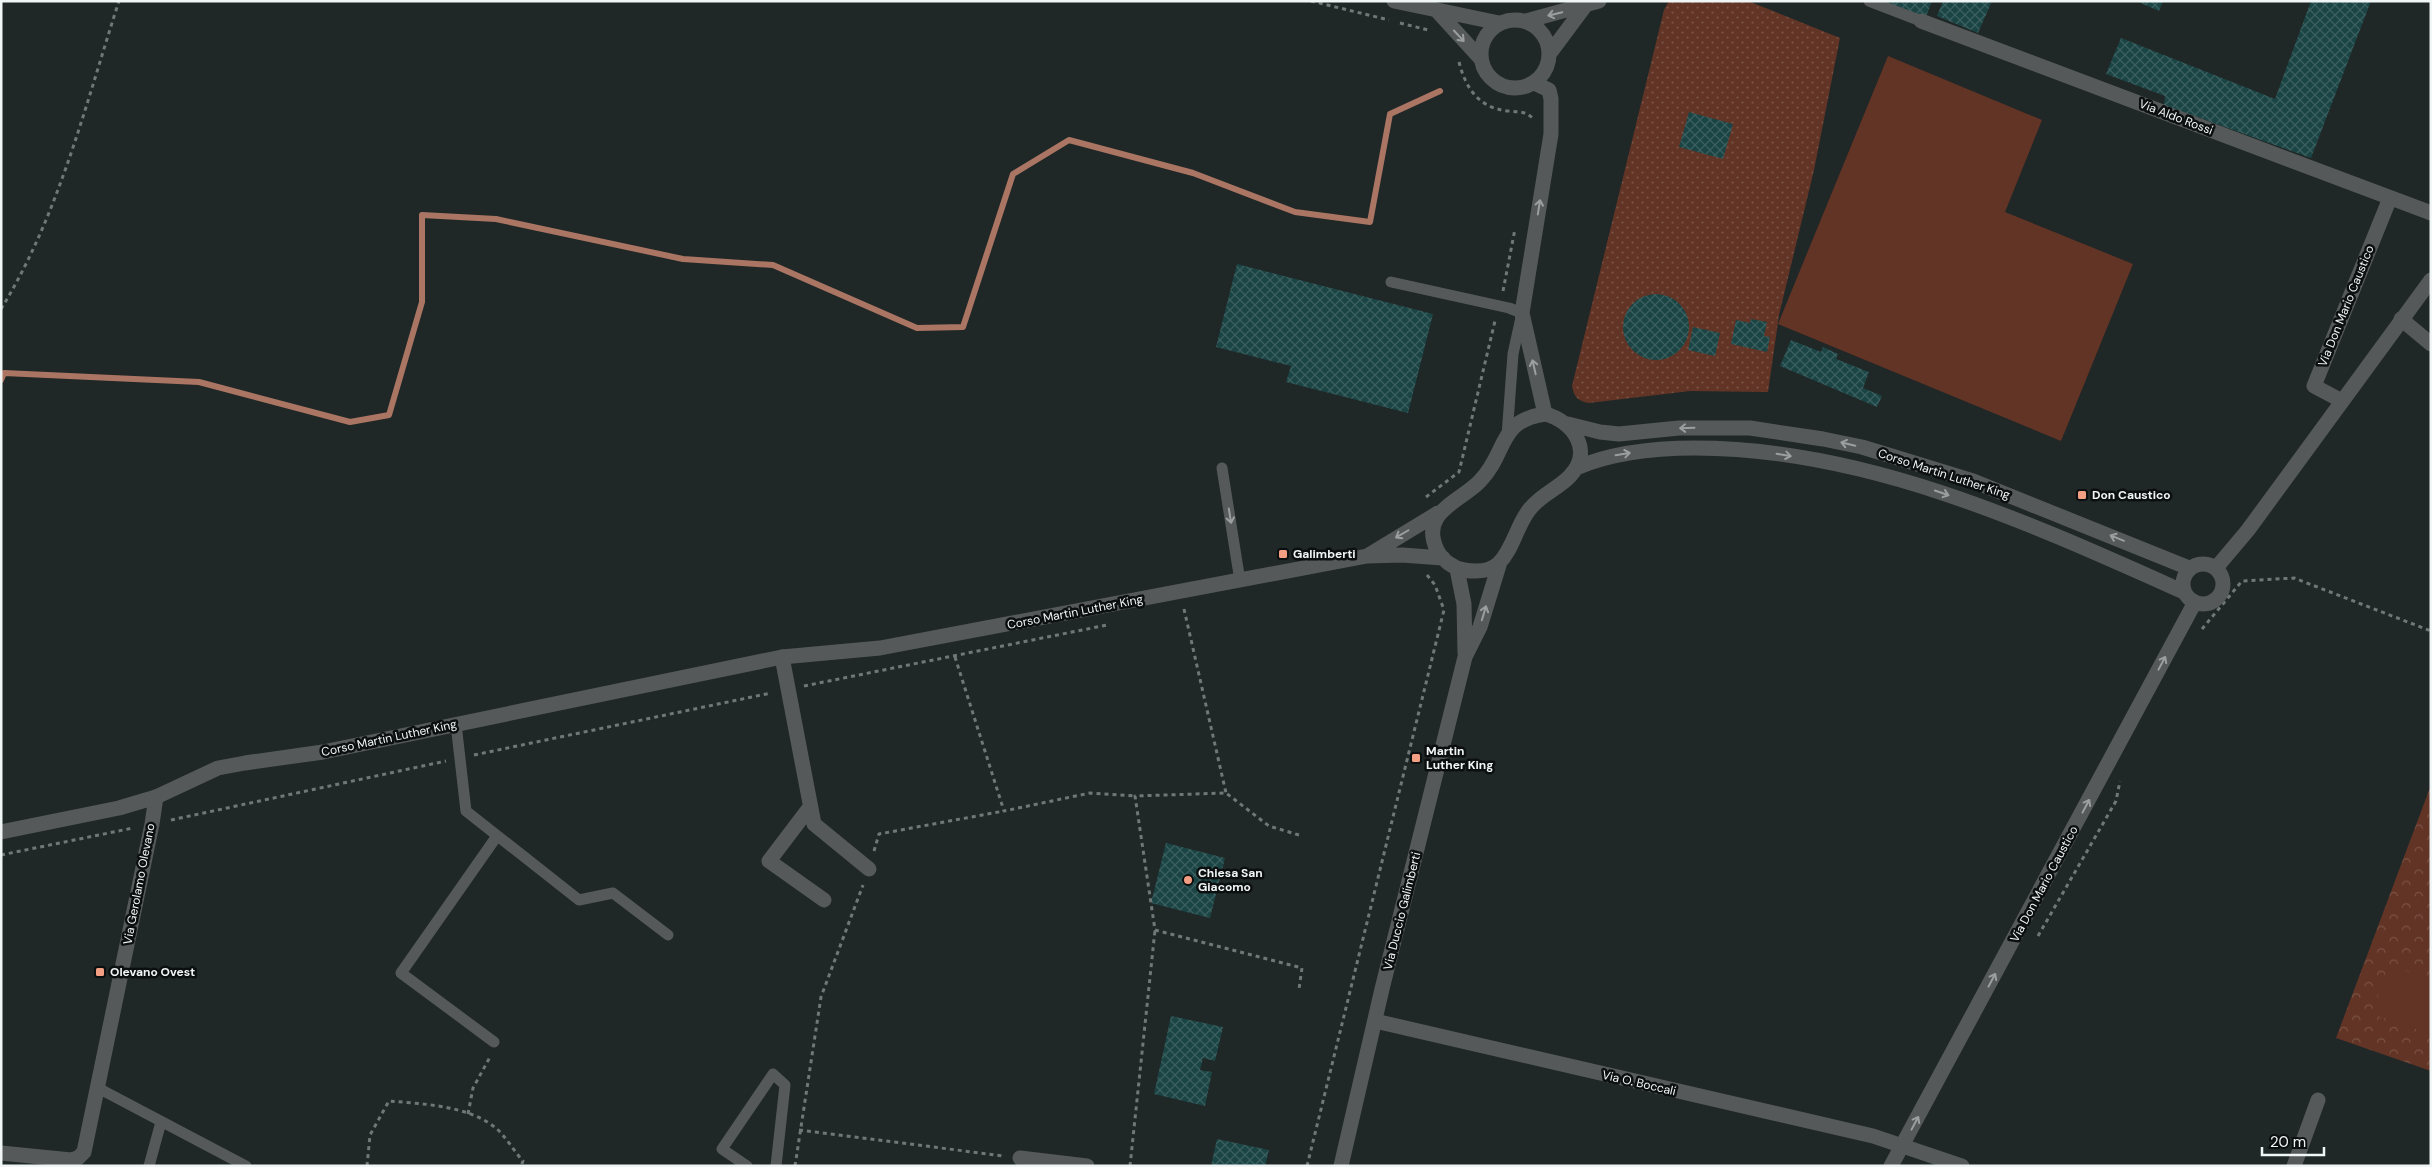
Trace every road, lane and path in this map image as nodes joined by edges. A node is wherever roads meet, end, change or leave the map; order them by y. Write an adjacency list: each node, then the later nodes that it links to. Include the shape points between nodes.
1 (119, 1): 22 (path, via 42,232 23,274)
2 (1311, 1): 10 (path)
3 (1394, 1): 6 (street)
4 (1869, 1): 8 (lane)
5 (1592, 4): 7 (street, one-way to 7); 11 (street)
6 (1438, 12): 9 (street); 13 (street, one-way to 13)
7 (1526, 21): 9 (street); 11 (street, via 1543,33)
8 (1921, 21): 16 (street, Via Aldo Rossi)
9 (1499, 23): 13 (street, via 1485,38)
10 (1434, 32)
11 (1550, 53): 14 (street, via 1545,70)
12 (1458, 58): 15 (path, via 1466,84 1477,99 1492,108 1526,112)
13 (1481, 59): 14 (street, via 1485,70 1501,85 1523,88)
14 (1534, 83): 23 (street, one-way to 14, via 1551,134 1549,90)
15 (1535, 125)
16 (2390, 198): 17 (street, Via Aldo Rossi); 26 (street, Via Don Mario Caustico, via 2314,386)
17 (2431, 213)
18 (1516, 227): 21 (path)
19 (2431, 280): 24 (street)
20 (1391, 282): 21 (lane)
21 (1499, 306): 23 (lane); 32 (path, via 1459,472)
22 (1, 309)
23 (1522, 313): 27 (street, one-way to 23); 29 (lane, via 1513,354)
24 (2401, 319): 25 (street); 26 (street)
25 (2431, 344)
26 (2342, 401): 38 (street, via 2246,533)
27 (1544, 414): 28 (street, Corso Martin Luther King); 29 (street, Corso Martin Luther King, via 1527,417 1515,424)
28 (1568, 424): 31 (street, via 1579,443 1580,456); 37 (street, Corso Martin Luther King, one-way to 28, via 1973,481 1862,447 1750,428 1679,428 1619,434)
29 (1507, 436): 33 (street, Corso Martin Luther King, via 1492,467 1481,481)
30 (1222, 468): 41 (lane, one-way to 41)
31 (1576, 468): 36 (street, Via Duccio Galimberti, via 1534,503); 42 (street, Corso Martin Luther King, one-way to 42, via 1606,456 1680,448 1748,450 1824,462 1920,486 1971,503)
32 (1422, 500)
33 (1438, 513): 34 (street, Corso Martin Luther King, one-way to 34); 35 (street, via 1434,541)
34 (1367, 556): 35 (street, Corso Martin Luther King); 41 (street, Corso Martin Luther King)
35 (1443, 558): 39 (street)
36 (1500, 562): 39 (street, via 1475,572); 51 (street, Via Duccio Galimberti, one-way to 36, via 1480,627)
37 (2190, 568): 38 (street, Corso Martin Luther King, via 2201,563); 42 (street, via 2183,579)
38 (2216, 568): 42 (street, via 2222,578 2220,595 2208,603)
39 (1457, 569): 51 (street, Via Duccio Galimberti, via 1465,625)
40 (1424, 571): 89 (path, via 1435,585 1444,610)
41 (1240, 581): 50 (street, Corso Martin Luther King, via 880,648)
42 (2190, 597): 77 (street, Via Don Mario Caustico, one-way to 42)
43 (1193, 607): 44 (path)
44 (1184, 609): 45 (path); 55 (path)
45 (1175, 611)
46 (2207, 624): 48 (path, via 2242,581 2294,578)
47 (1109, 625): 49 (path)
48 (2431, 631)
49 (955, 656): 52 (path); 59 (path)
50 (782, 657): 52 (street); 53 (street, Corso Martin Luther King)
51 (1465, 657): 70 (street, Via Duccio Galimberti)
52 (786, 690): 54 (path); 58 (street)
53 (456, 724): 54 (lane); 56 (street, Corso Martin Luther King, via 323,752 218,768)
54 (460, 758): 60 (path); 63 (lane, via 466,811)
55 (1226, 793): 57 (path); 62 (path, via 1269,826)
56 (156, 796): 60 (street, Via Gerolamo Olevano); 61 (street, Corso Martin Luther King, via 119,808)
57 (1135, 796): 59 (path, via 1090,793); 67 (path)
58 (810, 807): 65 (street, via 814,824); 66 (street, via 769,861)
59 (1004, 811): 65 (path, via 879,834)
60 (152, 824): 64 (path); 72 (street, Via Gerolamo Olevano)
61 (1, 832)
62 (1299, 835)
63 (497, 836): 68 (lane, via 579,900 613,893); 71 (lane, via 401,973)
64 (1, 855)
65 (869, 868): 76 (path, via 821,997)
66 (824, 900)
67 (1155, 930): 69 (path, via 1302,968); 88 (path)
68 (668, 935)
69 (1299, 989)
70 (1375, 1022): 77 (street, Via O. Boccali); 90 (street, Via Duccio Galimberti)
71 (494, 1042): 74 (path, via 495,1048 472,1088)
72 (98, 1088): 75 (lane); 78 (street, Via Gerolamo Olevano, via 87,1142 78,1158 63,1160)
73 (2318, 1100): 93 (street)
74 (468, 1114): 82 (path, via 433,1105 389,1101 370,1135); 83 (path, via 495,1128 523,1161)
75 (161, 1122): 80 (lane); 81 (lane)
76 (799, 1130): 79 (path); 86 (path)
77 (1904, 1145): 91 (street, Via Don Mario Caustico); 92 (street, Via O. Boccali)
78 (1, 1153)
79 (1020, 1158): 87 (street)
80 (149, 1166)
81 (246, 1166)
82 (367, 1166)
83 (521, 1166)
84 (747, 1166): 85 (lane, via 722,1149 774,1074 785,1085)
85 (776, 1166)
86 (795, 1166)
87 (1087, 1166)
88 (1130, 1166)
89 (1307, 1166)
90 (1342, 1166)
91 (1892, 1166)
92 (1962, 1166)
93 (2294, 1166)

